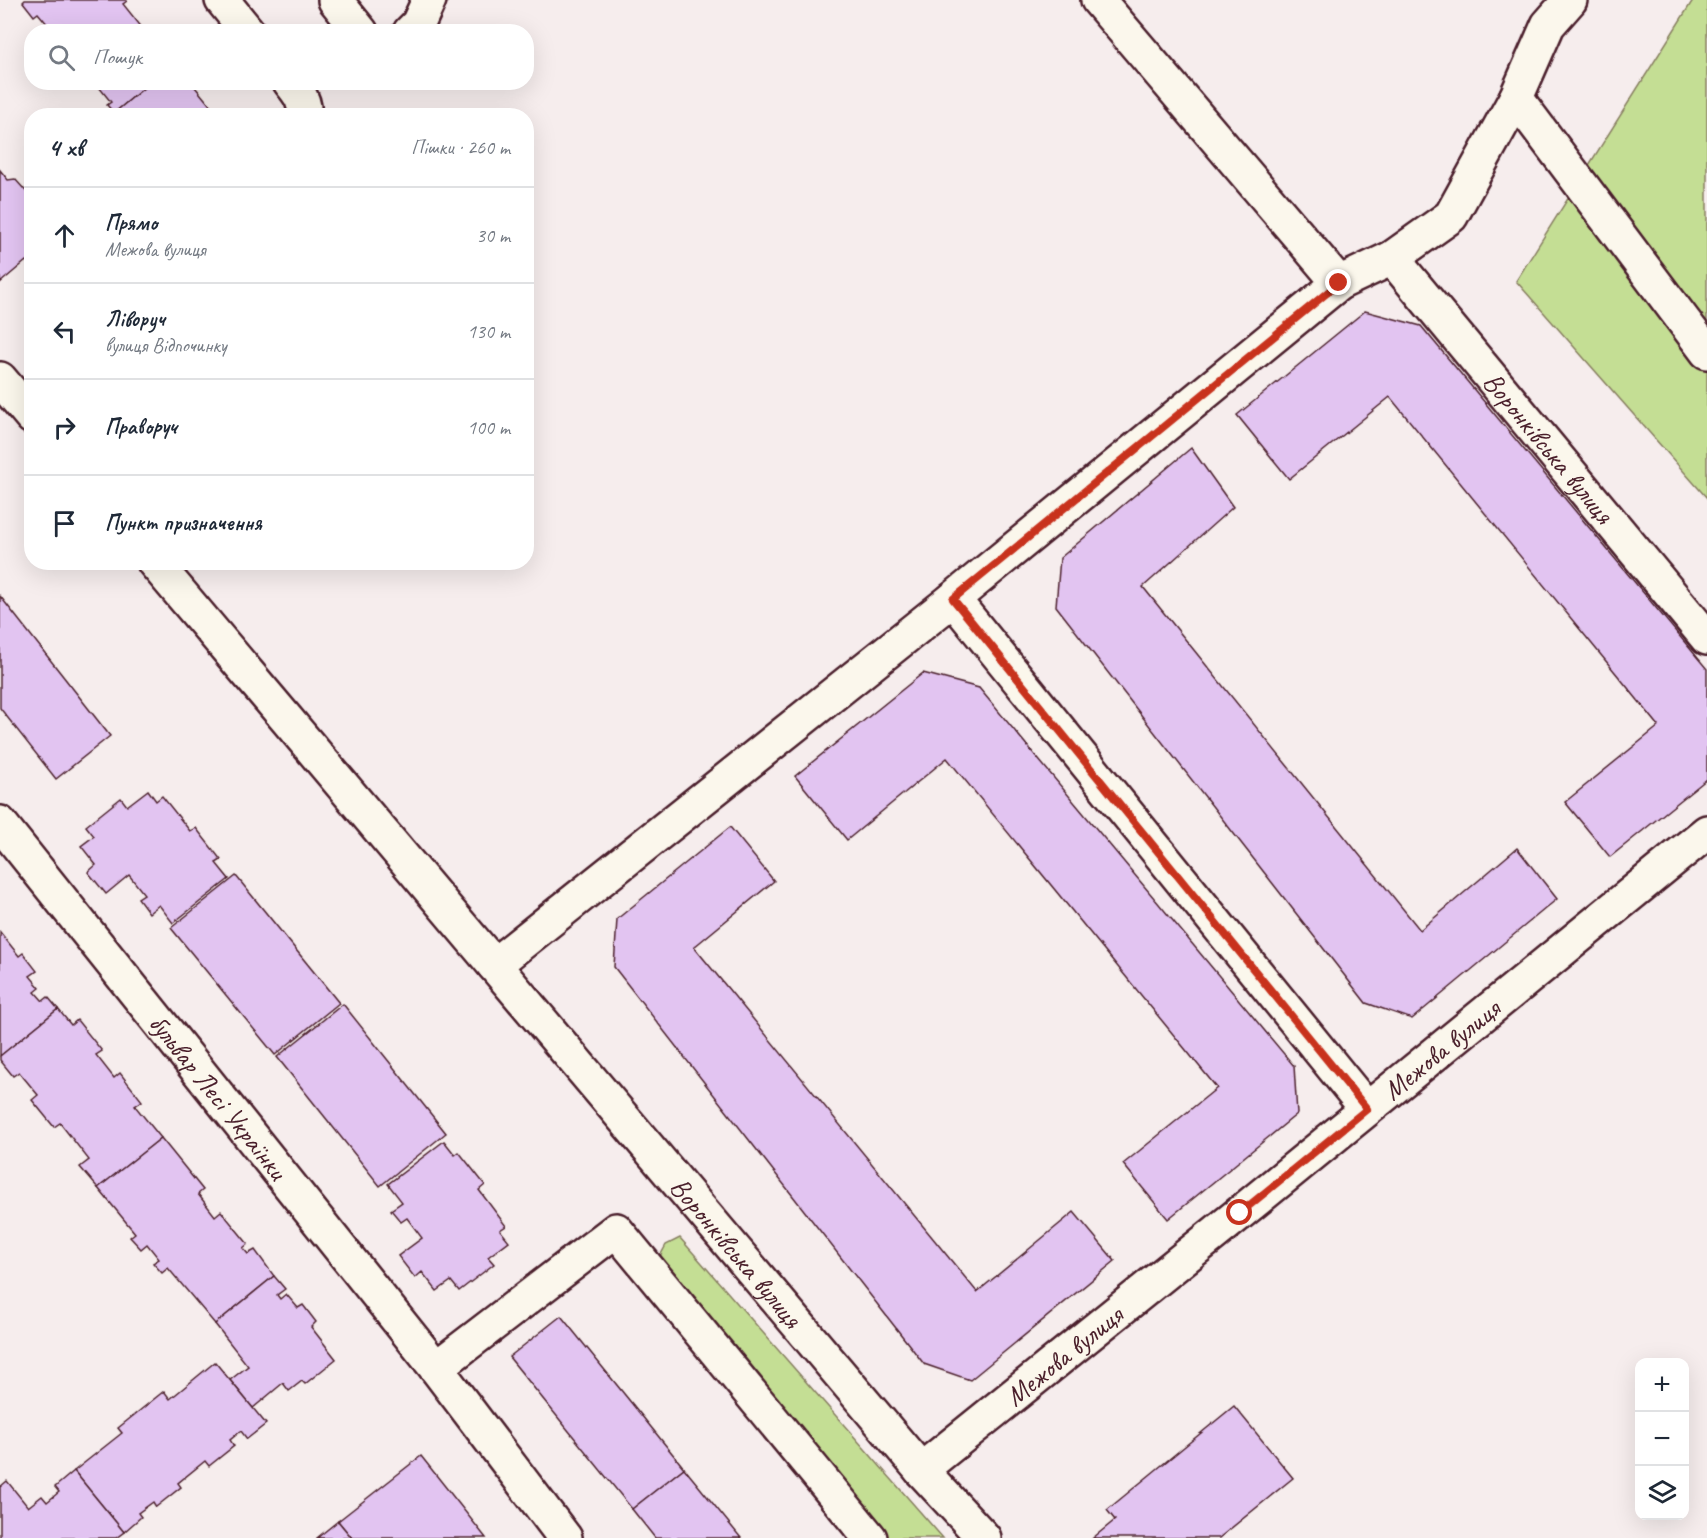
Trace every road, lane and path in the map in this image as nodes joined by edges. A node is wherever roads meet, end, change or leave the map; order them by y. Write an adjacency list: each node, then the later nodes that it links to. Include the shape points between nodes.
1 (222, 0): 6 (street)
2 (335, 0): 7 (street)
3 (429, 0): 8 (street)
4 (1098, 0): 13 (street)
5 (1570, 0): 10 (street, via 1548,25)
6 (242, 24)
7 (354, 24)
8 (418, 24)
9 (296, 90): 11 (street)
10 (1516, 98): 12 (street, via 1452,216); 14 (street)
11 (305, 108)
12 (1392, 258): 13 (street); 19 (street, Воронківська вулиця)
13 (1339, 283): 18 (street)
14 (1707, 352)
15 (0, 380): 16 (street)
16 (24, 408)
17 (161, 570): 22 (street, Воронківська вулиця)
18 (953, 599): 22 (street); 23 (street)
19 (1707, 638)
20 (1707, 832): 23 (street, Межова вулиця)
21 (4, 835): 24 (street, бульвар Лесі Українки)
22 (494, 965): 25 (street, Воронківська вулиця)
23 (1367, 1109): 25 (street, Межова вулиця)
24 (436, 1368): 26 (street, бульвар Лесі Українки); 27 (street, via 616,1230)
25 (921, 1470): 28 (street, Воронківська вулиця)
26 (565, 1538)
27 (870, 1538)
28 (984, 1538)

